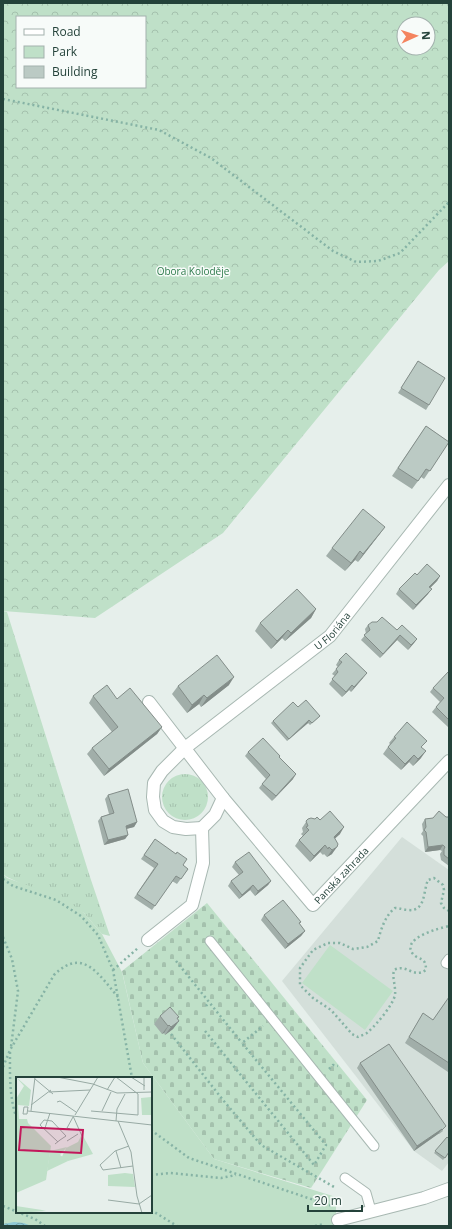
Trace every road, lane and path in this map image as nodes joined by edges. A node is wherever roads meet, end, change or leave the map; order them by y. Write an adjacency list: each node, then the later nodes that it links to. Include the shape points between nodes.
1 (3, 100): 2 (path, via 159,130 211,158 333,251 356,262 378,261 400,253)
2 (449, 202)
3 (449, 485): 5 (street, U Floriána, via 330,636)
4 (149, 702): 5 (street, Panská zahrada)
5 (186, 748): 7 (street, Panská zahrada); 8 (street, via 162,771 154,784 153,797 156,810 163,821 186,830)
6 (449, 762): 7 (street, Panská zahrada, via 313,905)
7 (224, 798): 8 (street, via 215,815)
8 (202, 828): 13 (street, via 203,863 192,905)
9 (3, 879): 18 (path, via 13,886 56,900 81,916 98,935)
10 (449, 910): 11 (path, via 441,903 443,884 434,878 428,880 424,902 419,908 409,911 395,908 391,911 382,926 378,941 367,947 353,948 340,943 328,943 313,950 300,968 300,986 312,998 331,1010 352,1034 358,1037 368,1032 393,1001 394,970 403,968 421,973 426,970 424,960 414,955 411,950 413,941 426,932)
11 (449, 926)
12 (3, 937): 26 (path, via 12,959 18,991)
13 (148, 940): 18 (path)
14 (210, 941): 22 (lane)
15 (449, 959): 17 (lane, via 446,962)
16 (176, 962): 20 (path)
17 (449, 964)
18 (113, 970): 19 (path)
19 (118, 998): 26 (path, via 96,971 86,964 74,963 62,968 54,975); 28 (path)
20 (209, 1002): 21 (path); 25 (path)
21 (206, 1006)
22 (272, 1018): 25 (path); 31 (lane)
23 (204, 1031): 25 (path, via 314,1165 326,1145)
24 (171, 1034): 34 (path, via 261,1145)
25 (242, 1043)
26 (10, 1050): 27 (path); 29 (path, via 10,1082)
27 (3, 1067)
28 (132, 1077)
29 (16, 1117)
30 (152, 1131): 33 (path, via 189,1158)
31 (374, 1146)
32 (152, 1175): 33 (path, via 222,1178)
33 (238, 1175): 38 (path)
34 (318, 1178)
35 (345, 1178): 41 (lane, via 366,1192)
36 (449, 1190): 41 (street)
37 (3, 1206): 39 (path)
38 (333, 1206)
39 (16, 1211)
40 (152, 1211): 45 (path)
41 (373, 1211): 43 (street)
42 (20, 1213): 44 (path)
43 (338, 1220)
44 (45, 1226)
45 (176, 1226)

